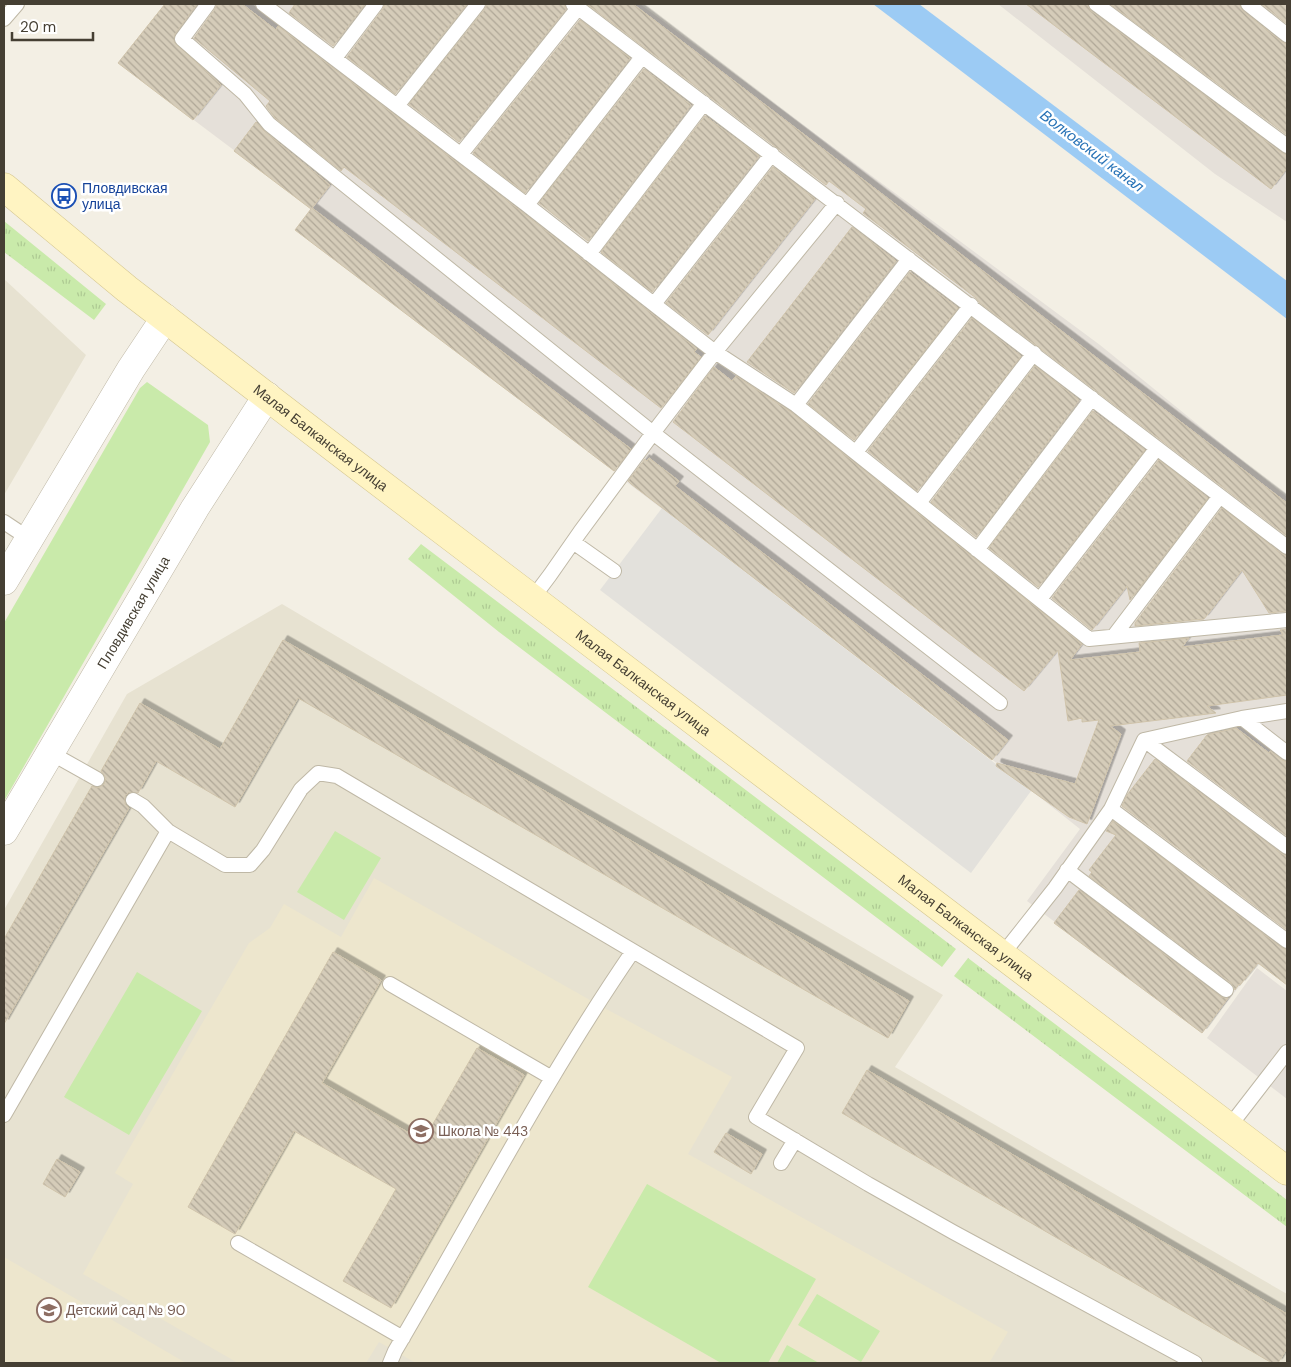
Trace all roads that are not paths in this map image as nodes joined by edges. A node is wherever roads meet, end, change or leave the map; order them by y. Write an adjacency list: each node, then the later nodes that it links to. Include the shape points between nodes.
1 (17, 4): 9 (lane)
2 (208, 4): 31 (lane, via 182,39 245,94 269,124)
3 (376, 4): 12 (lane)
4 (478, 4): 14 (lane)
5 (1096, 4): 15 (lane)
6 (1248, 4): 10 (lane)
7 (268, 5): 12 (lane)
8 (575, 6): 11 (lane); 16 (lane)
9 (4, 19)
10 (1287, 35)
11 (642, 57): 13 (lane); 20 (lane)
12 (335, 58): 14 (lane)
13 (704, 103): 17 (lane); 21 (lane)
14 (397, 106): 16 (lane)
15 (1287, 146)
16 (461, 154): 20 (lane)
17 (772, 154): 19 (lane); 23 (lane)
18 (4, 187): 25 (street, Малая Балканская улица)
19 (837, 203): 22 (lane); 26 (lane)
20 (527, 205): 21 (lane)
21 (589, 254): 23 (lane)
22 (909, 259): 24 (lane); 30 (lane)
23 (654, 304): 26 (lane)
24 (970, 305): 27 (lane); 33 (lane)
25 (165, 318): 28 (street, Малая Балканская улица); 37 (street)
26 (715, 352): 30 (lane); 31 (lane)
27 (1034, 353): 29 (lane); 35 (lane)
28 (268, 396): 43 (street, Малая Балканская улица); 51 (street, Пловдивская улица, via 200,499)
29 (1092, 398): 32 (lane); 40 (lane)
30 (796, 405): 33 (lane)
31 (653, 433): 38 (lane); 47 (lane)
32 (1157, 448): 34 (lane); 44 (lane)
33 (856, 452): 35 (lane)
34 (1220, 496): 39 (lane); 46 (lane)
35 (919, 503): 40 (lane)
36 (4, 522): 37 (lane)
37 (28, 538): 42 (street)
38 (573, 542): 41 (lane); 43 (lane)
39 (1287, 547)
40 (978, 550): 44 (lane)
41 (614, 571)
42 (4, 582)
43 (532, 599): 62 (street, Малая Балканская улица)
44 (1040, 600): 46 (lane, via 1089,639)
45 (1287, 620): 46 (lane)
46 (1113, 637)
47 (1000, 703)
48 (1287, 711): 49 (lane)
49 (1242, 718): 50 (lane); 52 (lane)
50 (1144, 740): 55 (lane); 58 (lane)
51 (49, 752): 53 (lane); 56 (street, Пловдивская улица)
52 (1287, 753)
53 (97, 779)
54 (133, 800): 57 (lane)
55 (1111, 809): 59 (lane); 60 (lane)
56 (4, 831)
57 (168, 831): 61 (lane, via 226,865 250,865 301,789 318,773 337,776); 67 (lane)
58 (1287, 847)
59 (1067, 870): 62 (lane); 64 (lane)
60 (1287, 941)
61 (633, 951): 66 (lane); 69 (lane, via 797,1048 756,1117)
62 (1002, 955): 68 (street, Малая Балканская улица)
63 (390, 984): 66 (lane)
64 (1226, 990)
65 (1287, 1052): 68 (lane)
66 (552, 1078): 73 (lane)
67 (4, 1115)
68 (1229, 1127): 71 (street, Малая Балканская улица)
69 (795, 1140): 70 (lane); 75 (lane, via 953,1232)
70 (781, 1163)
71 (1287, 1171)
72 (238, 1243): 73 (lane)
73 (403, 1338): 74 (lane)
74 (390, 1363)
75 (1195, 1363)

